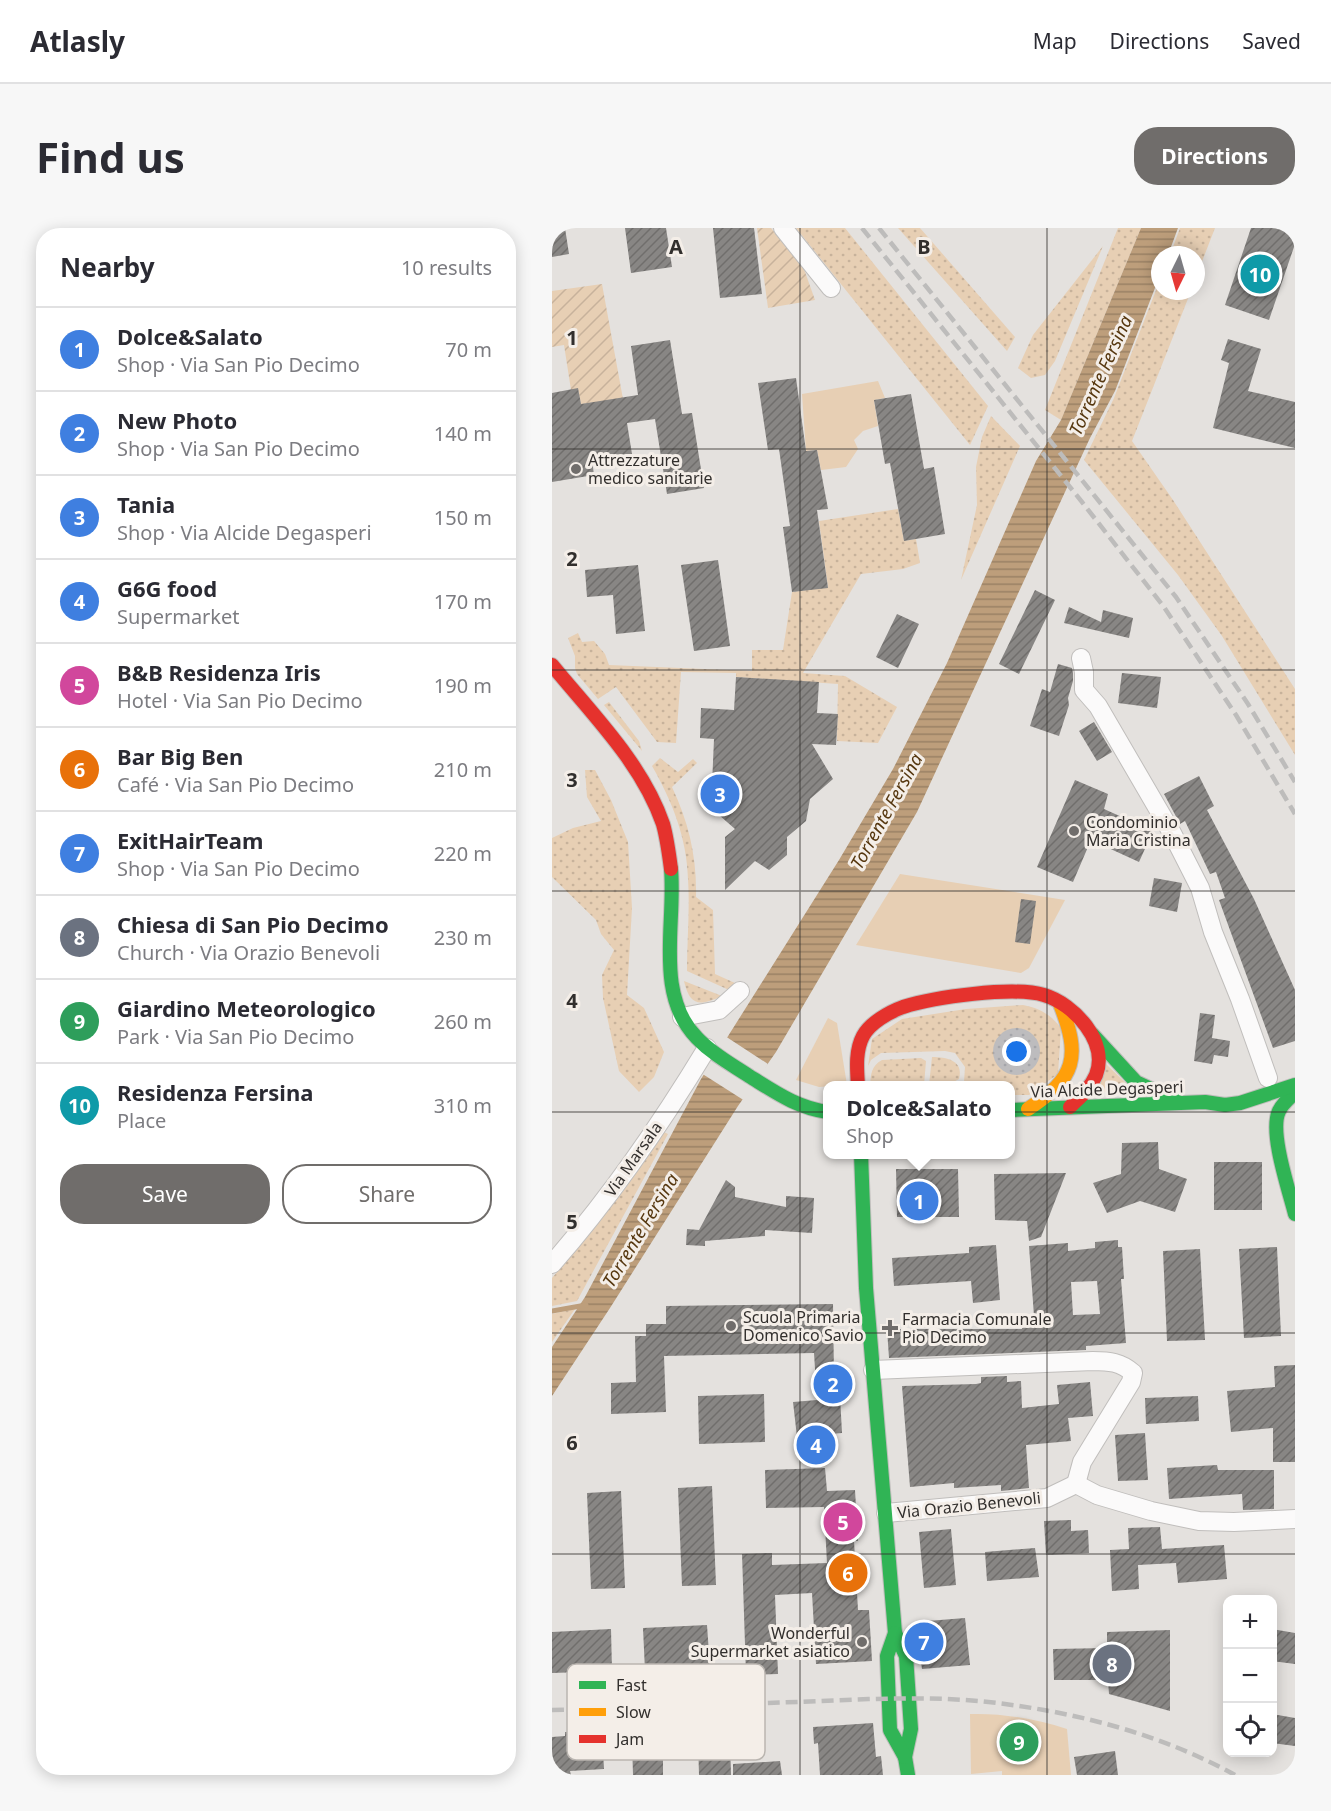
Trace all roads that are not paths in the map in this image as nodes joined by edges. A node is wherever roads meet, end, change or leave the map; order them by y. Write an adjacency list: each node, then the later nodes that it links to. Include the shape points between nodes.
1 (783, 228): 2 (street)
2 (831, 288)
3 (1081, 658): 10 (street, via 1084,690 1098,706 1200,888)
4 (552, 665): 7 (street, via 635,771 663,825 672,883 672,987)
5 (740, 991): 7 (street, via 719,1010)
6 (1060, 1004): 8 (street, via 1074,1013); 11 (street, via 1045,995 1024,991 902,1007 864,1034 858,1051); 18 (street, via 1072,1036 1073,1055 1055,1090)
7 (682, 1017): 9 (street)
8 (1092, 1034): 16 (street, via 1136,1082); 17 (street, via 1097,1046 1096,1073 1090,1087)
9 (710, 1050): 20 (street, via 799,1104); 23 (street, Via Marsala, via 584,1227)
10 (1267, 1078)
11 (858, 1081)
12 (1295, 1085): 15 (street, Via Alcide Degasperi, via 1240,1103)
13 (1223, 1089): 15 (street, Via Alcide Degasperi)
14 (1295, 1093): 22 (street, via 1281,1106 1274,1131)
15 (1204, 1102): 16 (street, Via Alcide Degasperi)
16 (1180, 1103): 17 (street, Via Alcide Degasperi)
17 (1070, 1107): 18 (street, Via Alcide Degasperi)
18 (1028, 1109): 19 (street, Via Alcide Degasperi)
19 (1015, 1110)
20 (823, 1111)
21 (861, 1159): 24 (street)
22 (1294, 1209)
23 (552, 1264)
24 (873, 1370): 25 (street, via 1093,1361 1124,1365 1133,1373 1131,1382 1082,1462); 26 (street)
25 (1076, 1484): 26 (street, Via Orazio Benevoli, via 1047,1498); 27 (street, via 1097,1495 1199,1521)
26 (886, 1513): 28 (street)
27 (1295, 1519)
28 (895, 1633): 29 (street, via 906,1656 910,1729); 29 (street, via 886,1656 890,1730)
29 (905, 1757): 30 (street)
30 (908, 1775)

